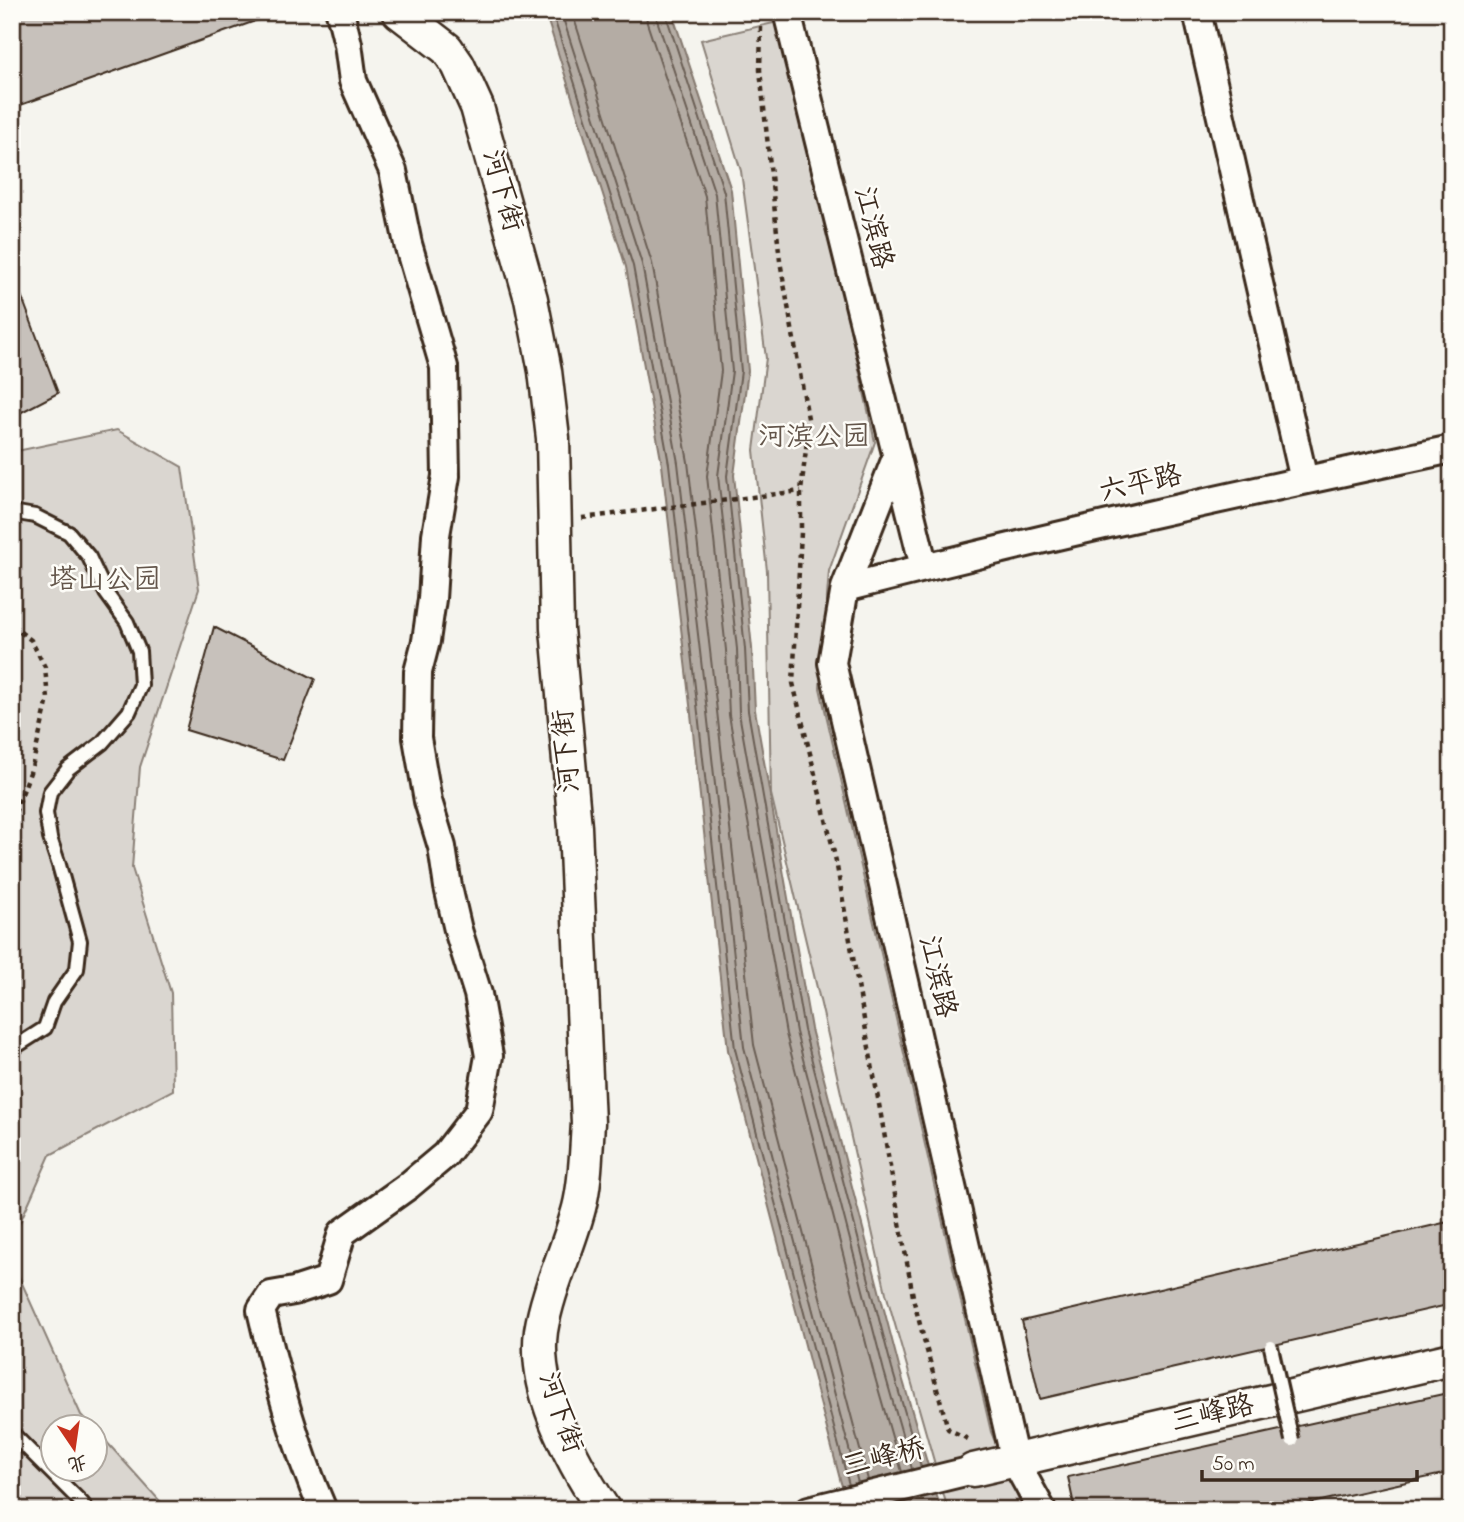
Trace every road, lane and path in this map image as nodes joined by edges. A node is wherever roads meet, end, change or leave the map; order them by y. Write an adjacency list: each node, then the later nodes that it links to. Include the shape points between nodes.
1 (341, 12): 23 (street, via 353,81 393,171 408,244 444,367 446,476 432,599 418,672 417,738 489,1056 480,1111 445,1155 342,1233 328,1280 271,1295 261,1311 278,1382)
2 (399, 12): 10 (street, 河下街, via 447,49 477,107 531,299 545,370 553,438)
3 (787, 12): 6 (street, 江滨路)
4 (1197, 12): 7 (street)
5 (1452, 449): 7 (street, 六平路)
6 (896, 458): 11 (street, 江滨路); 12 (street, 江滨路)
7 (1304, 480): 11 (street, 六平路)
8 (801, 491): 10 (path)
9 (12, 512): 15 (lane, via 35,516 69,533 89,557 139,651 141,685 130,712 102,743 68,769 50,792 46,813 50,838 80,941 77,969 54,1002 45,1028)
10 (554, 522): 24 (street, 河下街, via 557,629 575,827 588,1123 580,1205 547,1306 541,1362 555,1419 569,1452)
11 (924, 567): 12 (street, 六平路)
12 (845, 588): 20 (street, 江滨路, via 832,663)
13 (12, 626): 14 (path, via 31,640 45,667 48,699 16,813 13,887 19,913)
14 (12, 937)
15 (12, 1049)
16 (1271, 1347): 19 (lane, bridge)
17 (1452, 1359): 20 (street, 三峰路)
18 (12, 1433): 22 (lane)
19 (1293, 1440)
20 (1015, 1461): 21 (street, 三峰路); 26 (street, 江滨路)
21 (973, 1470): 25 (street, 三峰桥)
22 (87, 1510)
23 (323, 1510)
24 (604, 1510)
25 (809, 1510)
26 (1042, 1510)

